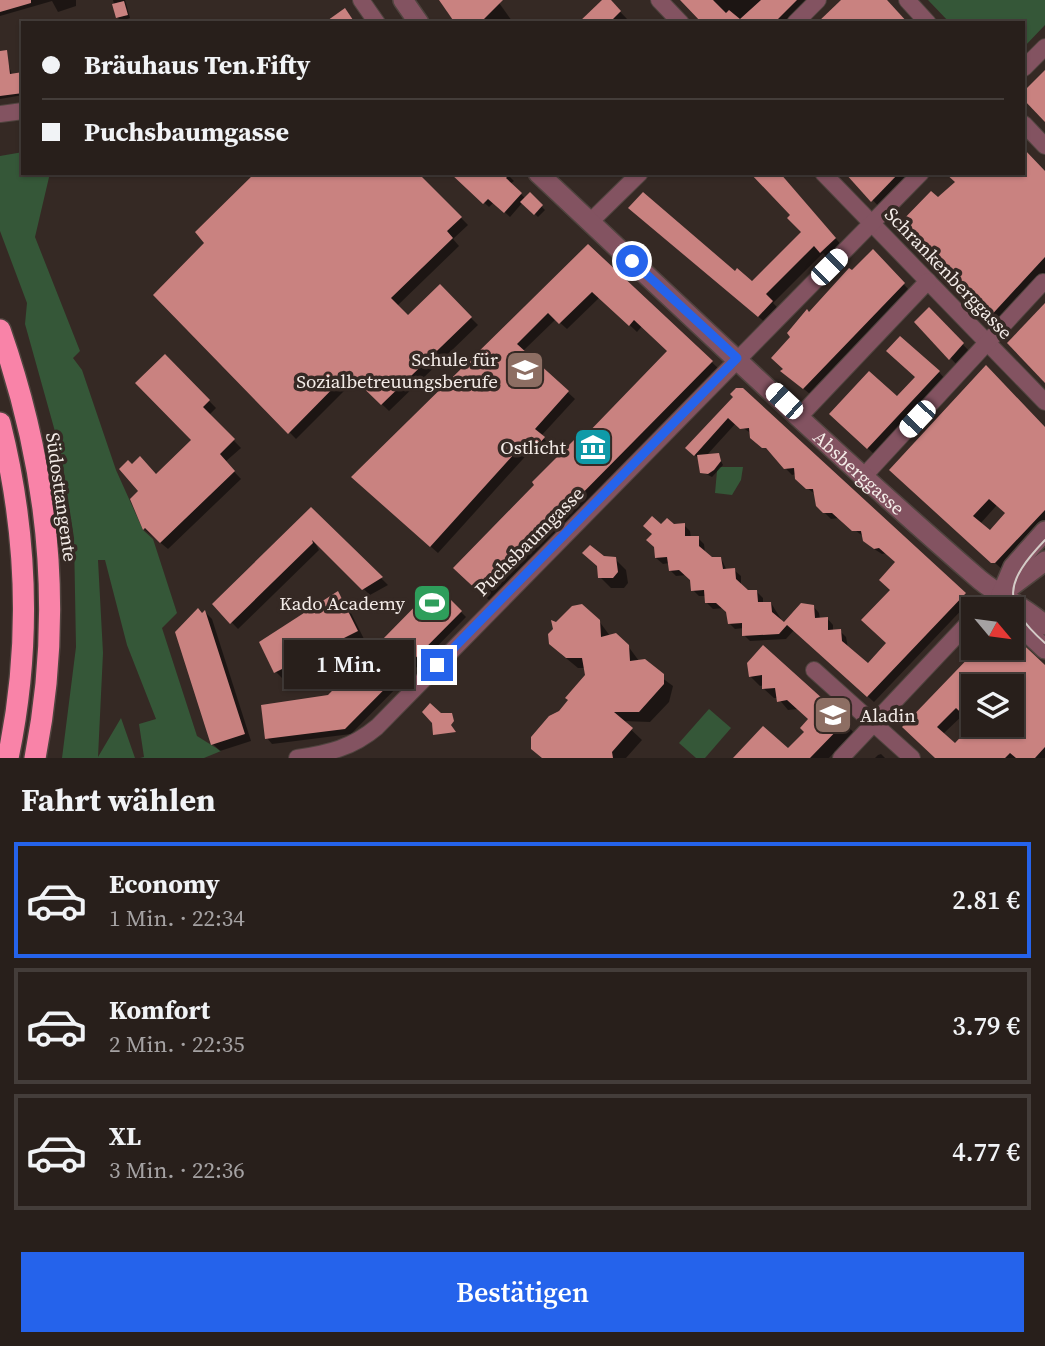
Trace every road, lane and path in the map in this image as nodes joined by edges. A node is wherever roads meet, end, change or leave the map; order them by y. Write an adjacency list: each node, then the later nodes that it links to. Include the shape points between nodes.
1 (361, 0): 6 (street)
2 (403, 0): 7 (street)
3 (659, 0): 8 (street)
4 (818, 0): 9 (street)
5 (907, 0): 10 (street)
6 (376, 21)
7 (418, 21)
8 (679, 21)
9 (797, 21)
10 (926, 21)
11 (1045, 47): 12 (street)
12 (1025, 67)
13 (21, 111): 14 (street)
14 (0, 114)
15 (1025, 125): 16 (street)
16 (1045, 146)
17 (540, 175): 21 (street, Absberggasse)
18 (638, 175): 21 (street)
19 (825, 175): 22 (street, Schrankenberggasse)
20 (919, 175): 22 (street, Puchsbaumgasse)
21 (590, 222): 27 (street, Absberggasse)
22 (872, 224): 23 (street, Schrankenberggasse); 27 (street, Puchsbaumgasse)
23 (928, 281): 26 (street, Schrankenberggasse); 29 (street)
24 (1042, 282): 26 (street)
25 (0, 330): 45 (highway, Südosttangente, via 33,445 50,562 50,645)
26 (987, 342): 28 (street, Schrankenberggasse); 31 (street)
27 (737, 358): 29 (street, Absberggasse); 46 (street, Puchsbaumgasse, via 377,727 338,751)
28 (1045, 402)
29 (800, 416): 31 (street, Absberggasse)
30 (0, 423): 44 (highway, via 16,494 25,591 21,686)
31 (864, 476): 34 (street, Absberggasse)
32 (1045, 531): 35 (street, via 1013,567)
33 (1045, 561): 36 (street)
34 (998, 597)
35 (1005, 597)
36 (1009, 597)
37 (1024, 609): 38 (street, Absberggasse)
38 (1045, 625)
39 (1024, 629): 41 (street)
40 (961, 631): 43 (street)
41 (1045, 649)
42 (814, 670): 43 (street)
43 (874, 723): 47 (street); 48 (street)
44 (8, 758)
45 (34, 758)
46 (297, 758)
47 (841, 758)
48 (912, 758)

